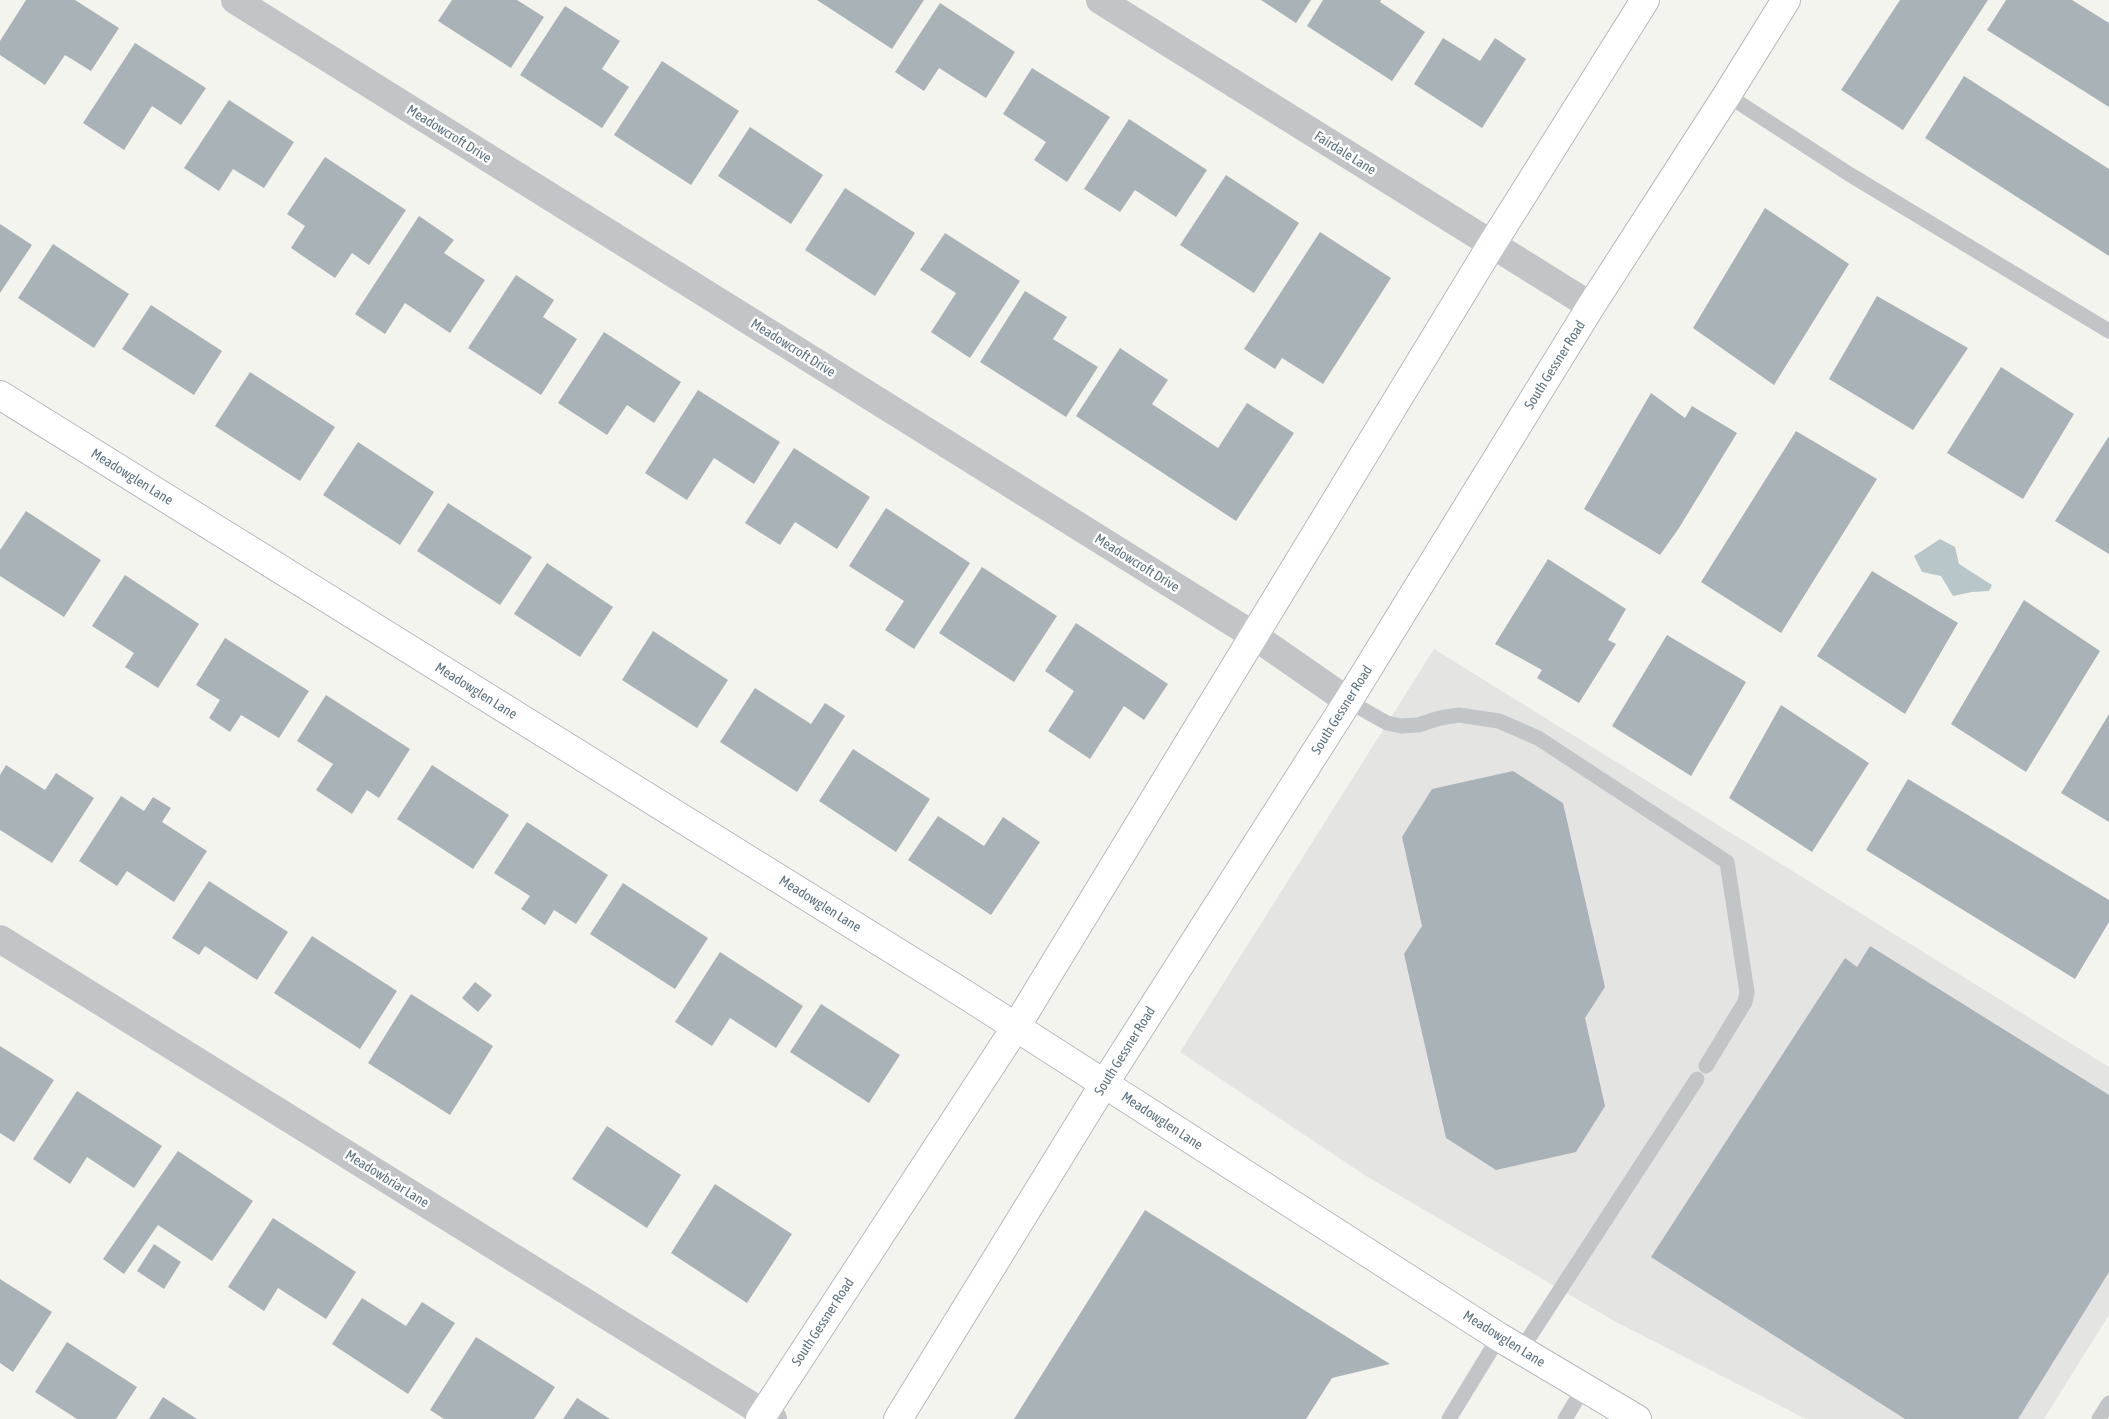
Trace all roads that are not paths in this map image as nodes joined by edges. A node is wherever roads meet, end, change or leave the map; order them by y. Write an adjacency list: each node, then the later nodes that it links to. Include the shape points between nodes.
1 (235, 0): 10 (street, Meadowcroft Drive)
2 (1100, 0): 6 (street, Fairdale Lane)
3 (1645, 0): 6 (main road, South Gessner Road)
4 (1786, 0): 5 (main road, South Gessner Road)
5 (1728, 95): 7 (main road, South Gessner Road); 8 (lane, via 1849,174)
6 (1492, 244): 7 (street, Fairdale Lane); 10 (main road, South Gessner Road)
7 (1591, 306): 11 (main road, South Gessner Road)
8 (2109, 331)
9 (0, 395): 13 (main road, Meadowglen Lane)
10 (1253, 635): 11 (street, Meadowcroft Drive); 13 (main road, South Gessner Road)
11 (1348, 701): 14 (lane, via 1387,724 1401,726 1459,715 1499,720 1538,738 1727,862 1747,992 1745,1002); 16 (main road, South Gessner Road)
12 (0, 939): 20 (street, Meadowbriar Lane)
13 (1016, 1027): 16 (main road, Meadowglen Lane); 20 (main road, South Gessner Road)
14 (1706, 1066)
15 (1697, 1079): 17 (lane)
16 (1104, 1084): 17 (main road, Meadowglen Lane); 21 (main road, South Gessner Road)
17 (1510, 1344): 18 (main road, Meadowglen Lane); 22 (lane)
18 (1583, 1389): 23 (lane); 24 (main road, Meadowglen Lane)
19 (2109, 1403): 25 (lane)
20 (766, 1417)
21 (898, 1419)
22 (1449, 1419)
23 (1565, 1419)
24 (1636, 1419)
25 (2099, 1419)

